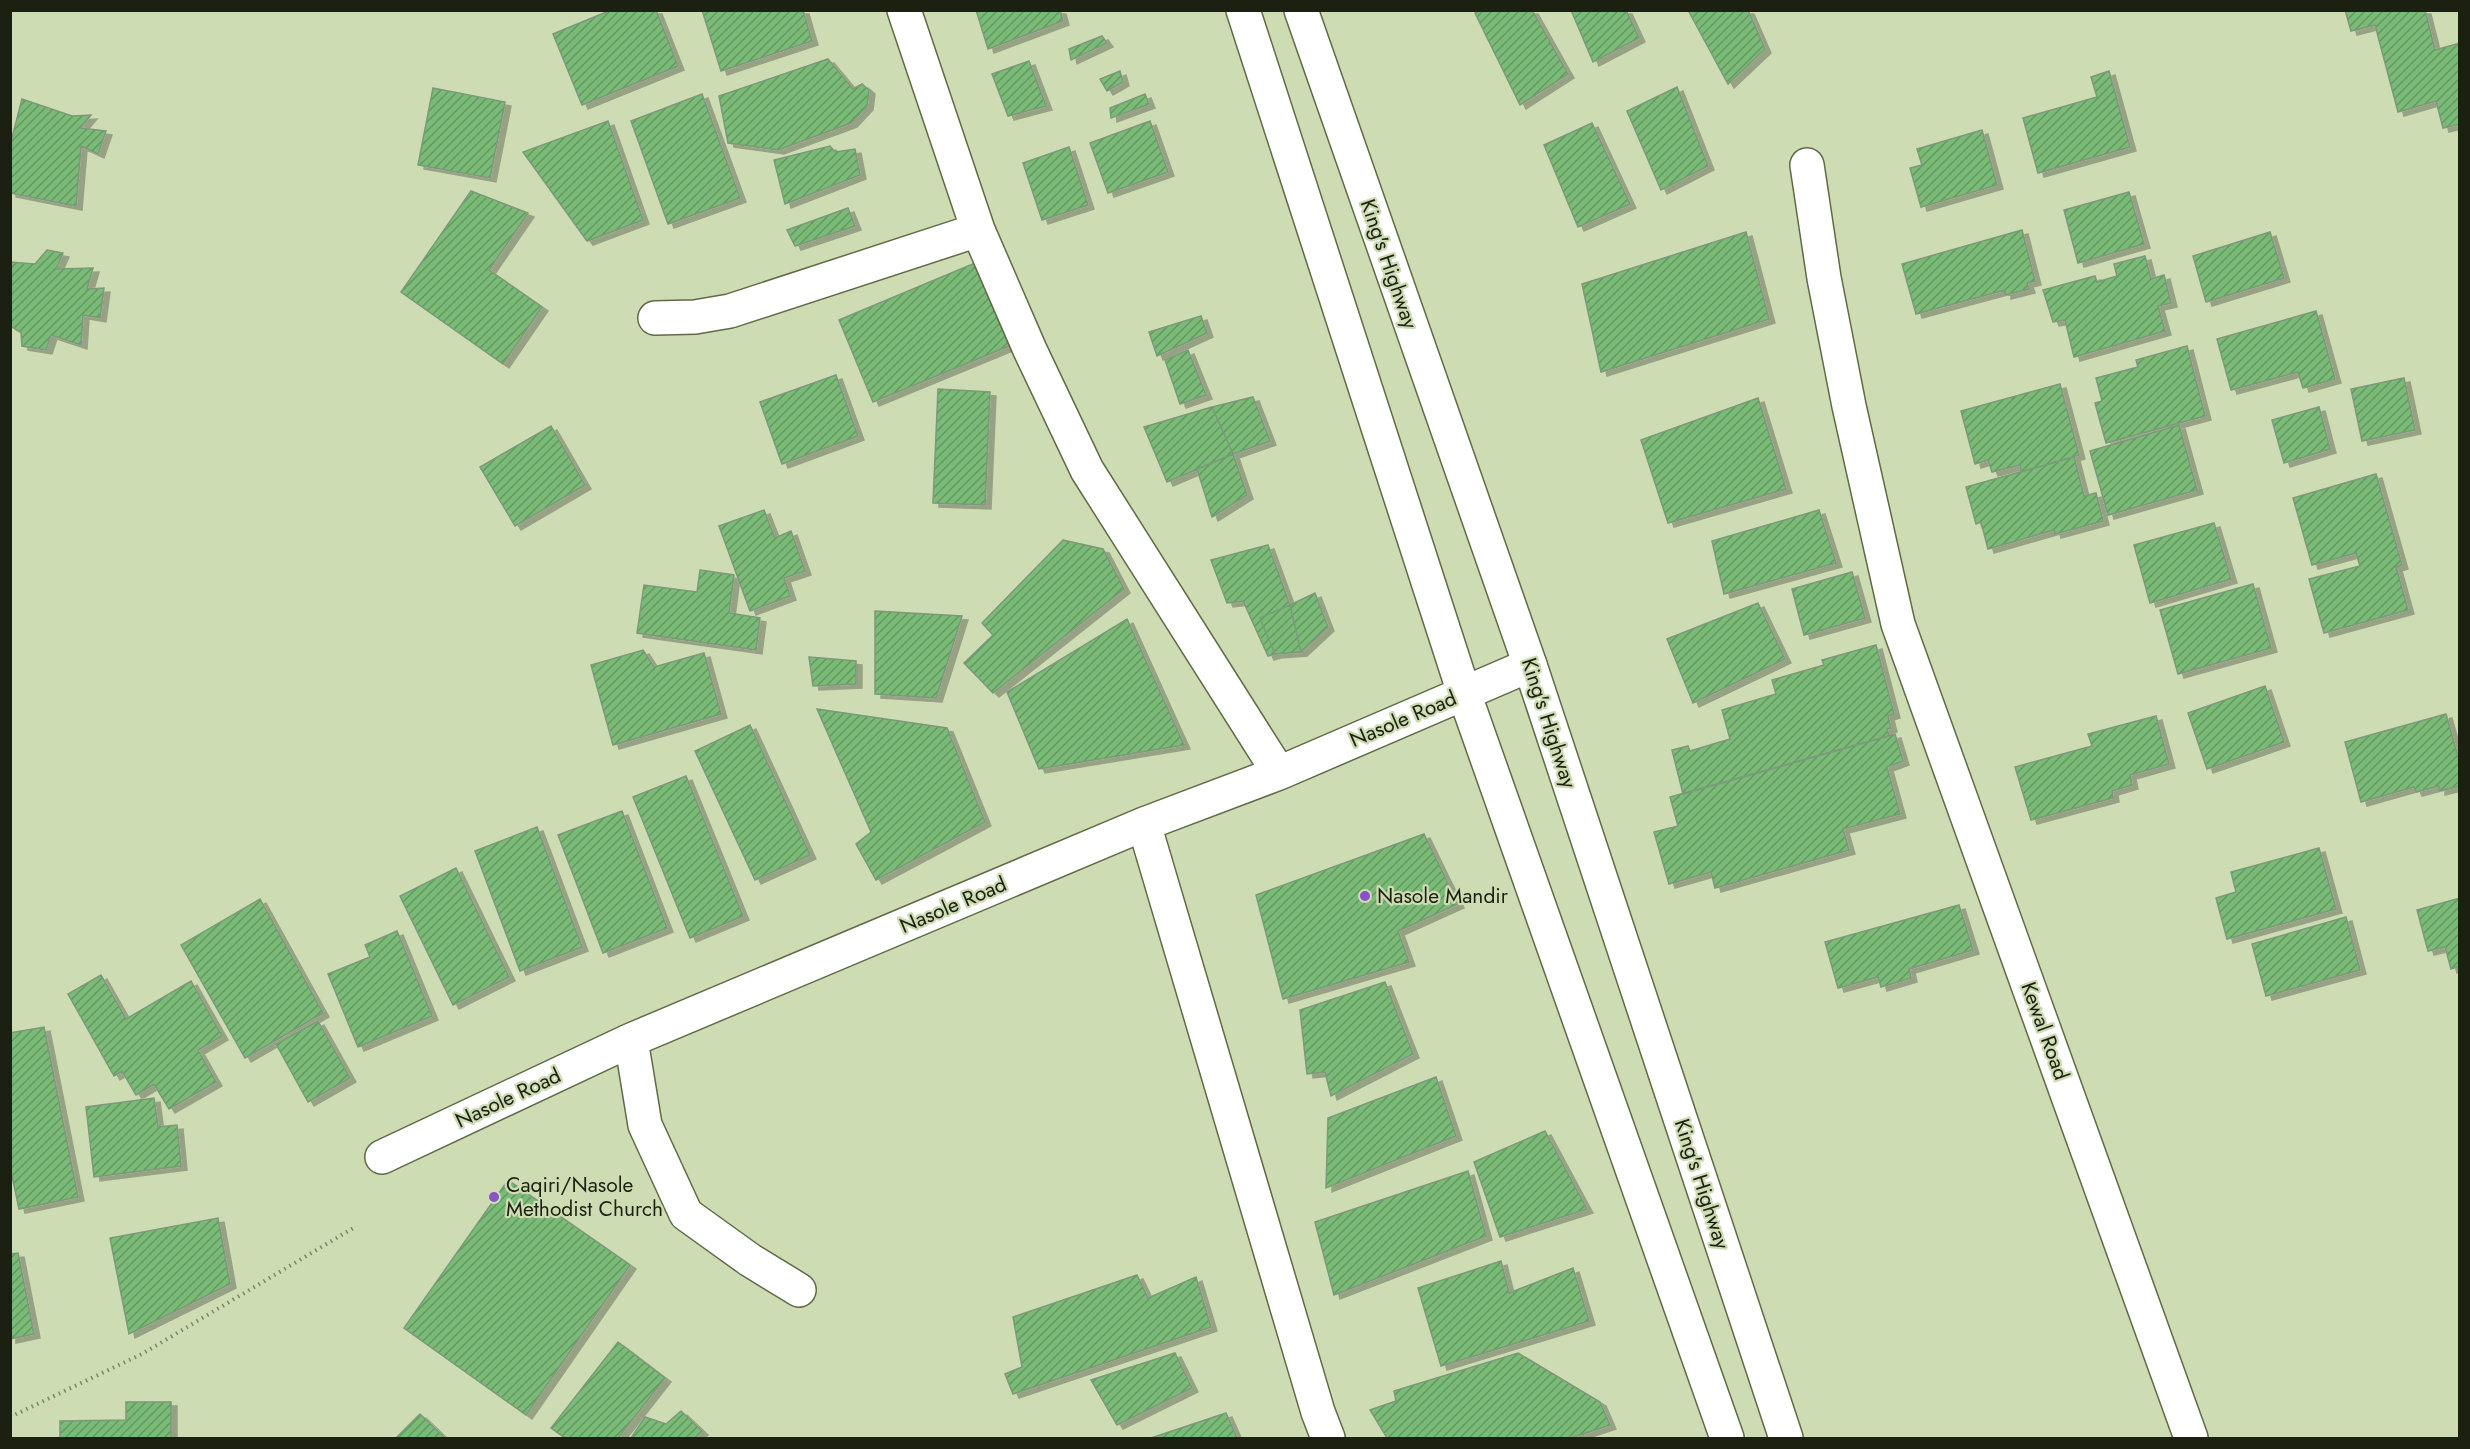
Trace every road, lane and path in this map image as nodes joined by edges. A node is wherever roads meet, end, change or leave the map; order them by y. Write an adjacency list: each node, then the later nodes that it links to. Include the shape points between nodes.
1 (904, 10): 5 (main road)
2 (1243, 10): 8 (main road)
3 (1301, 10): 7 (main road, King's Highway)
4 (1807, 165): 19 (main road, Kewal Road, via 1849,406 1898,624)
5 (978, 230): 6 (main road, via 730,311); 9 (main road, via 1086,470)
6 (655, 318)
7 (1530, 665): 8 (main road, Nasole Road); 18 (main road, King's Highway)
8 (1464, 693): 9 (main road, Nasole Road); 17 (main road)
9 (1279, 773): 10 (main road, Nasole Road)
10 (1144, 824): 11 (main road, Nasole Road); 16 (main road)
11 (631, 1040): 12 (main road, Nasole Road); 14 (main road, via 645,1125 686,1214)
12 (382, 1157)
13 (355, 1227): 15 (path, via 142,1354)
14 (799, 1290)
15 (10, 1417)
16 (1328, 1438)
17 (1727, 1438)
18 (1786, 1438)
19 (2191, 1438)

